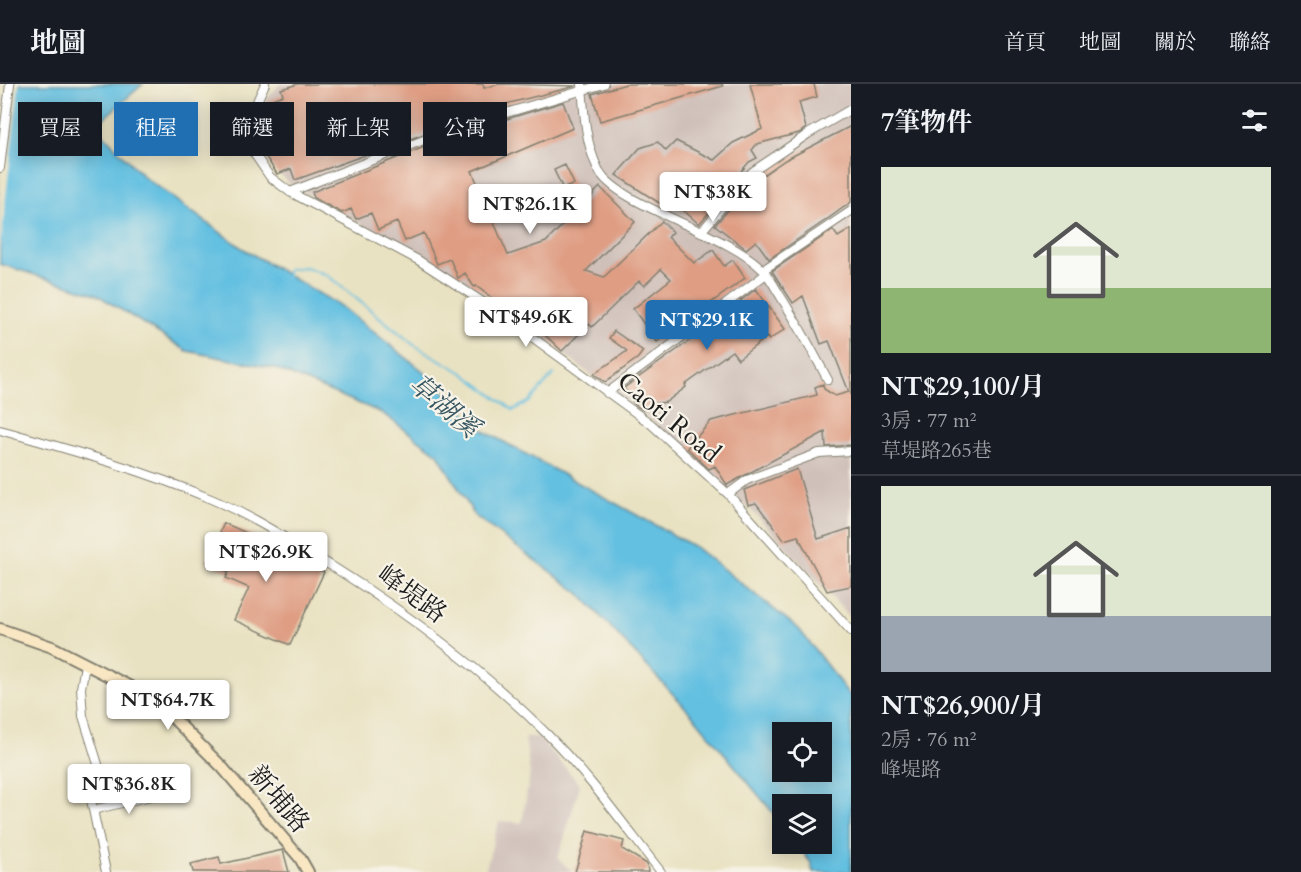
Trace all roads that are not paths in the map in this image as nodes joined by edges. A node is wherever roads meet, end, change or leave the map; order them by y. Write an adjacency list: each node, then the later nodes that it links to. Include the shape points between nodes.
1 (9, 84): 6 (street)
2 (265, 84): 7 (street, Caoti Road, via 252,112 252,146 262,168)
3 (604, 84): 4 (street)
4 (582, 87): 7 (street, via 452,129); 9 (street, via 586,136 598,170 608,183)
5 (851, 109): 9 (street, via 752,172)
6 (0, 168)
7 (290, 192): 12 (street, Caoti Road, via 418,260 495,310)
8 (851, 211): 10 (street)
9 (701, 232): 10 (street, via 727,243)
10 (765, 272): 11 (street); 12 (street)
11 (828, 380)
12 (607, 393): 15 (street, Caoti Road, via 651,424)
13 (0, 430): 23 (street, 峰堤路, via 97,458 211,498 359,582 433,634 548,736 595,787)
14 (851, 451): 15 (street, via 819,453 747,480)
15 (728, 494): 17 (street, Caoti Road)
16 (0, 629): 18 (street, 新埔路, via 52,647)
17 (851, 631)
18 (86, 665): 20 (street, via 81,688 83,716 101,767 101,774 92,781); 22 (street, 新埔路, via 154,699 168,711 222,767)
19 (159, 794): 20 (street)
20 (93, 810): 21 (street)
21 (106, 872)
22 (308, 872)
23 (661, 872)

